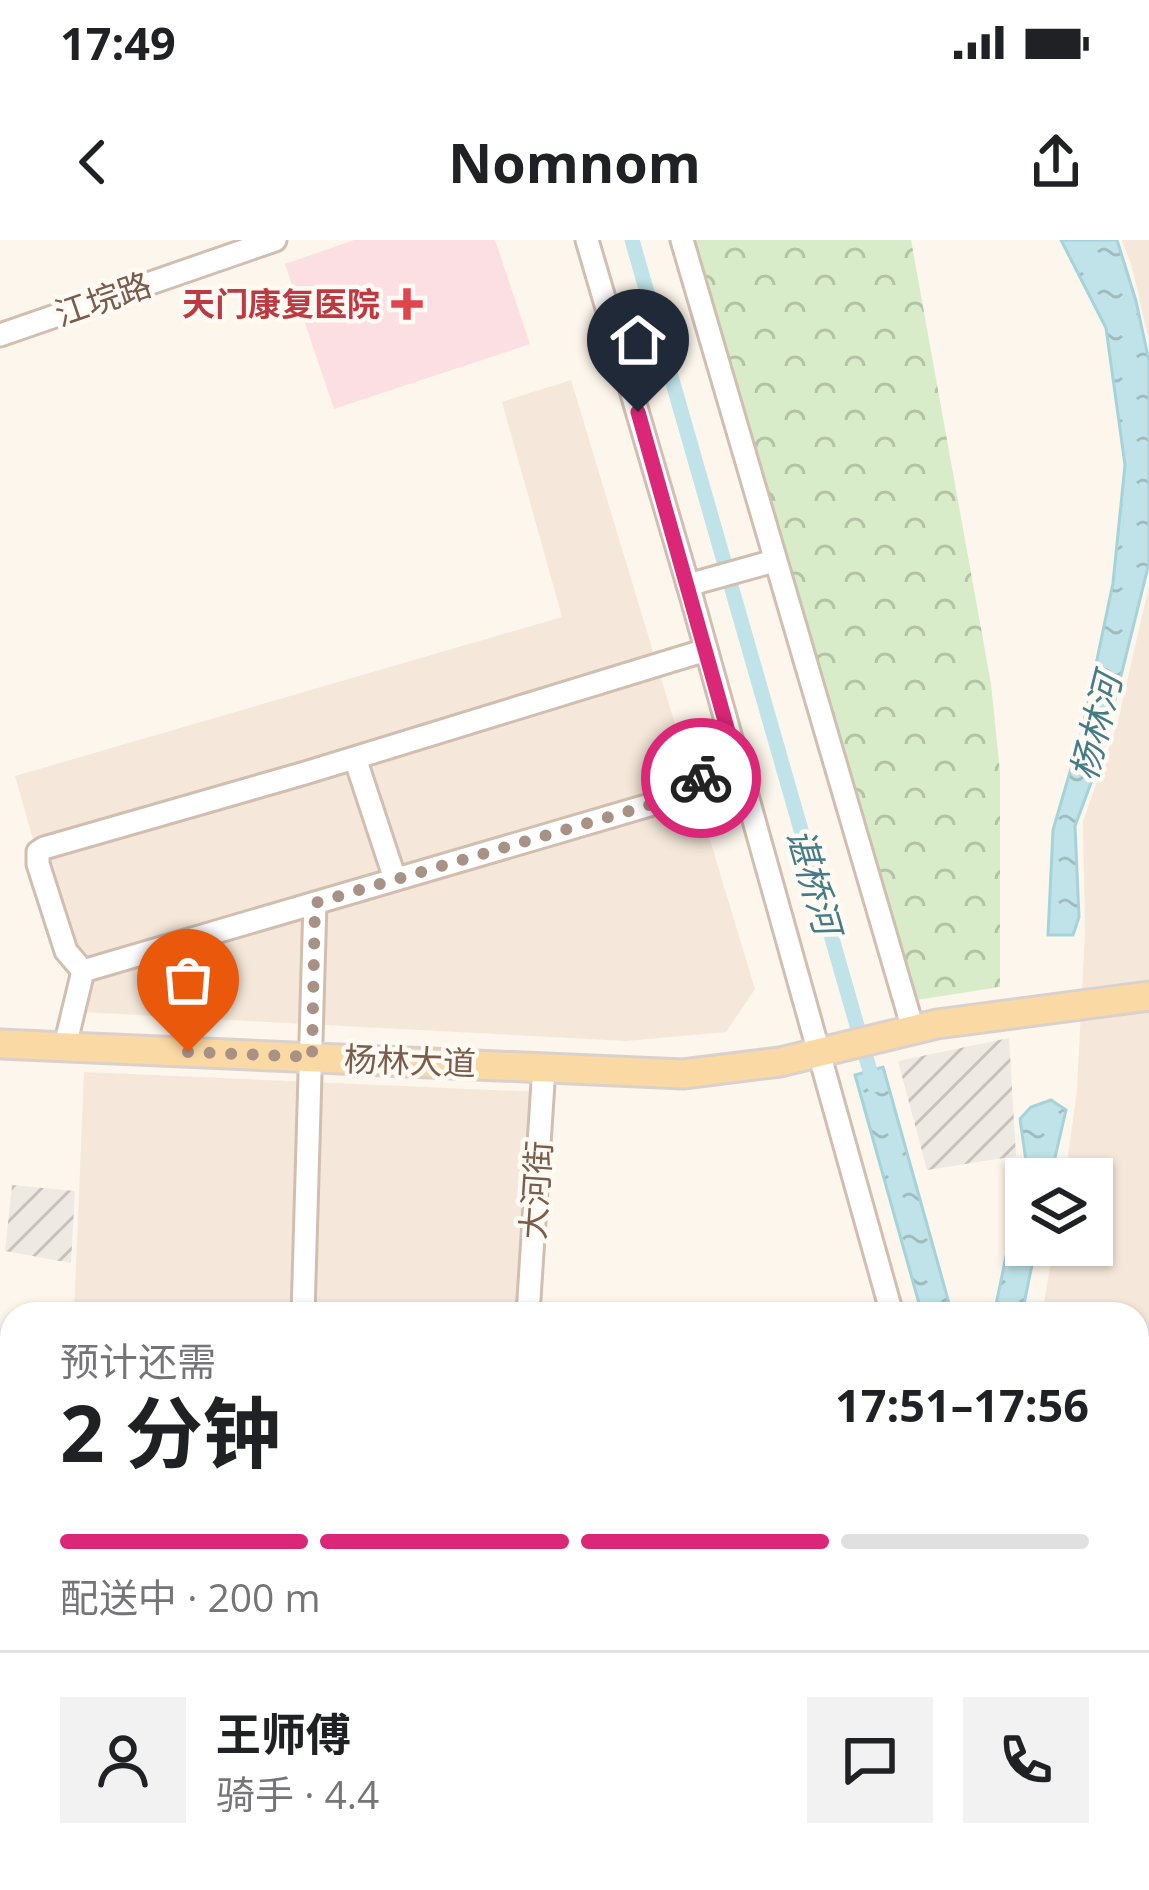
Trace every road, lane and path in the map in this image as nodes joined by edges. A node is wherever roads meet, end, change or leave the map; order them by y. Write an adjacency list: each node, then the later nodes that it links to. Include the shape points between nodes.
1 (275, 240): 4 (street, 江垸路)
2 (587, 240): 6 (street)
3 (682, 240): 5 (street)
4 (0, 335)
5 (774, 560): 6 (street); 14 (street)
6 (688, 585): 7 (street)
7 (706, 650): 8 (street); 9 (street)
8 (355, 758): 10 (street); 12 (street, via 38,852 66,951)
9 (738, 767): 10 (street, via 670,799); 17 (street)
10 (395, 879): 11 (street)
11 (315, 903): 12 (street); 18 (street)
12 (83, 970): 16 (street)
13 (1149, 996): 14 (main road)
14 (906, 1030): 17 (main road, 杨林大道)
15 (0, 1044): 16 (main road, 杨林大道)
16 (64, 1046): 18 (main road, 杨林大道)
17 (819, 1053): 19 (main road, 杨林大道, via 683,1074); 22 (street)
18 (312, 1057): 19 (main road, 杨林大道); 20 (street)
19 (544, 1067): 21 (street, 大河街)
20 (303, 1302)
21 (529, 1302)
22 (889, 1302)

